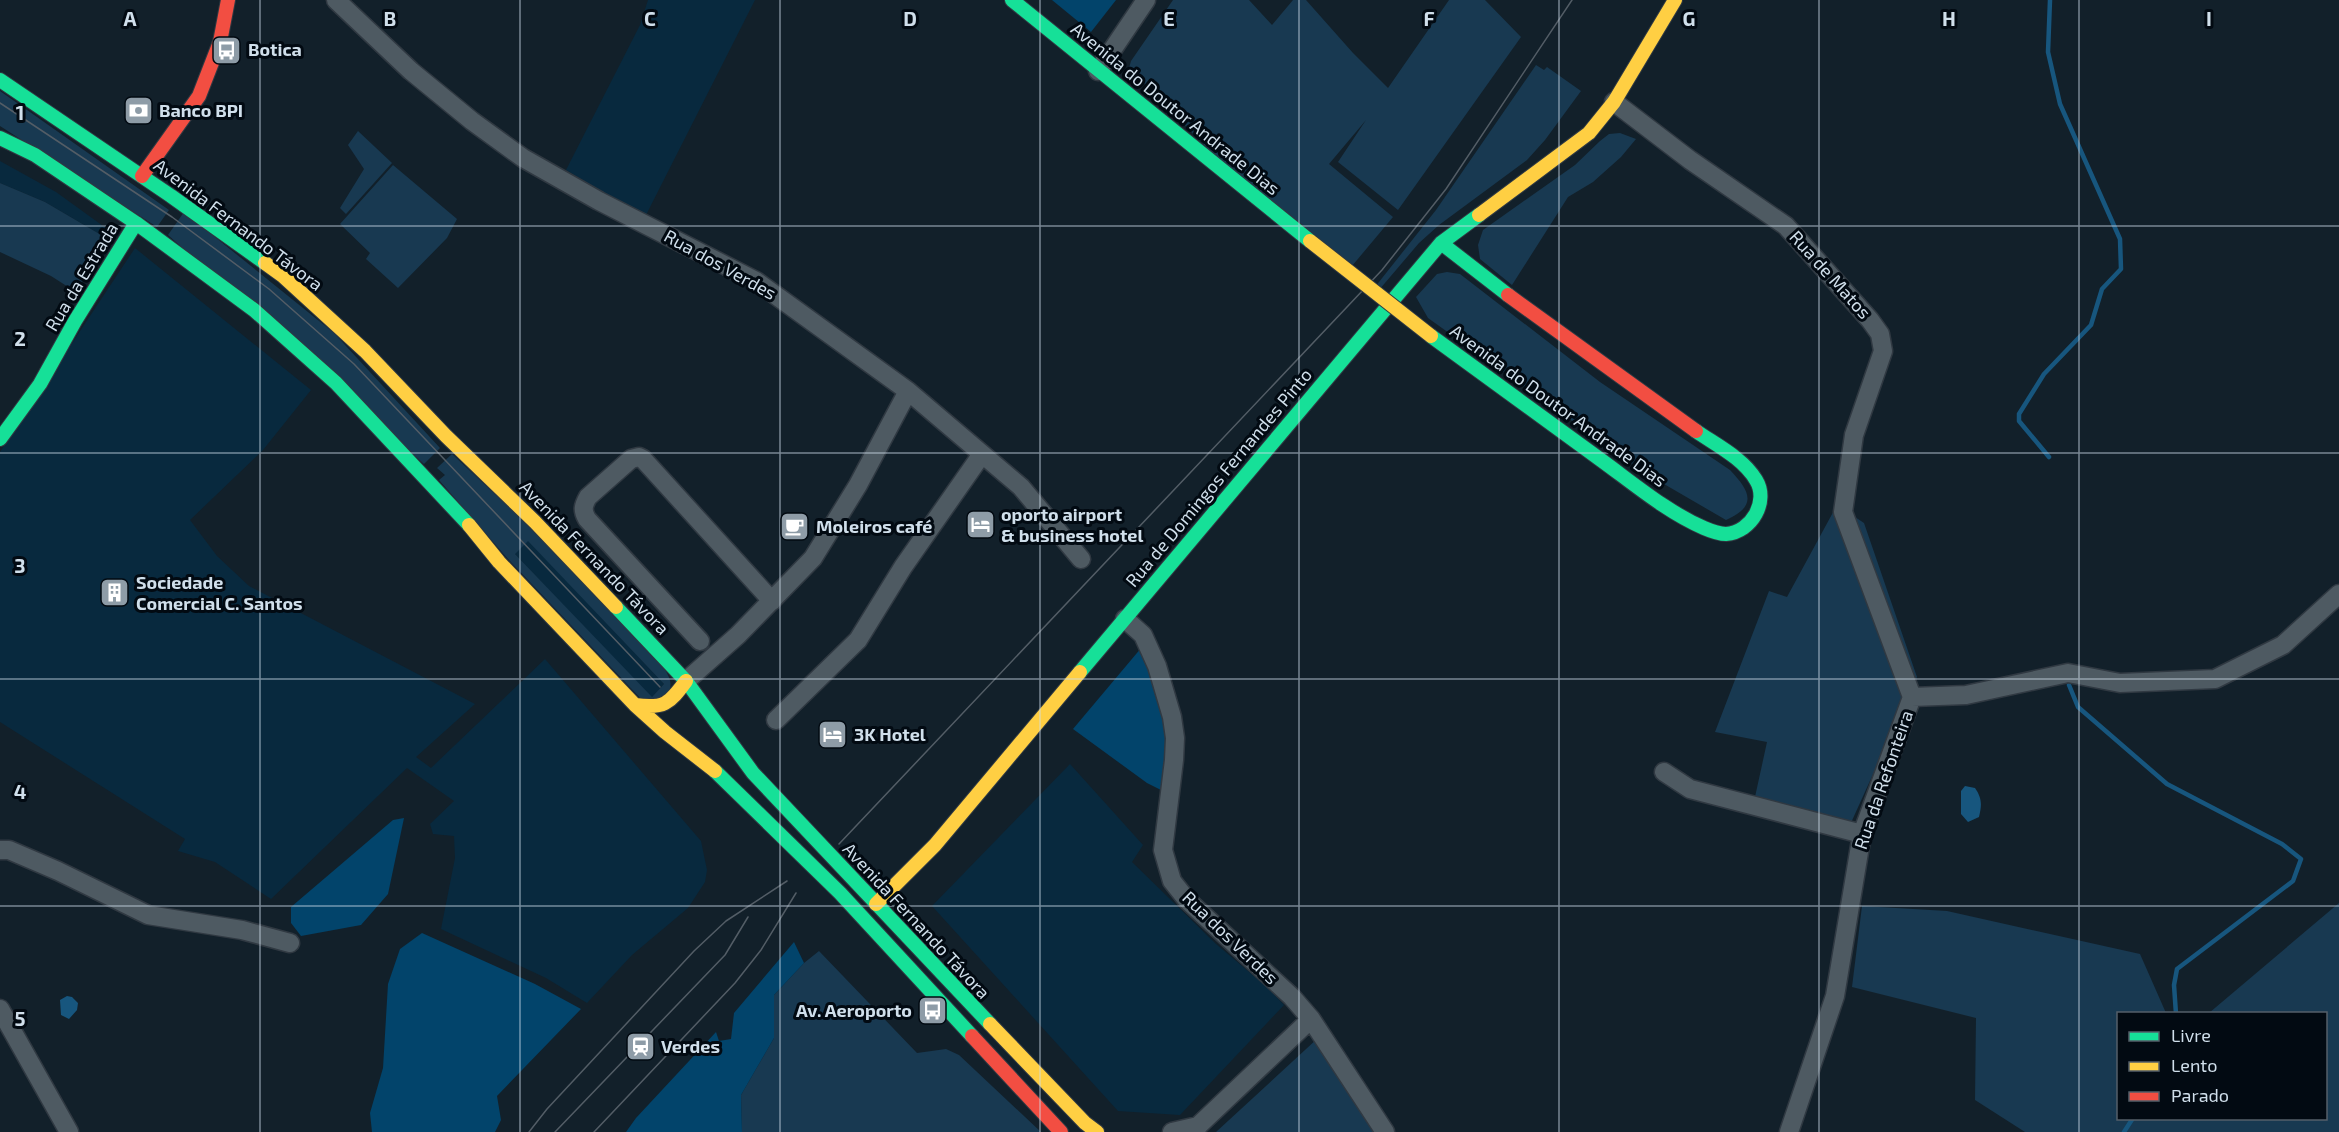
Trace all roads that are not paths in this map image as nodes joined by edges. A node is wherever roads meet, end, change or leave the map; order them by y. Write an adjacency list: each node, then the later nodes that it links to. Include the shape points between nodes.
1 (228, 0): 10 (main road, via 220,42 199,96)
2 (336, 0): 13 (street, Rua dos Verdes, via 411,71 523,158 756,281)
3 (1012, 0): 6 (main road, Avenida do Doutor Andrade Dias)
4 (1146, 0): 6 (street)
5 (1675, 0): 8 (main road, Rua de Domingos Fernandes Pinto)
6 (1098, 71): 12 (main road, Avenida do Doutor Andrade Dias, bridge, via 1431,336 1640,489 1721,534 1748,525 1760,504 1761,492 1753,475 1740,462 1605,368)
7 (0, 80): 10 (main road, Avenida Fernando Távora)
8 (1614, 102): 12 (main road, Rua de Domingos Fernandes Pinto, via 1579,142); 22 (street, Rua de Matos, via 1786,226 1880,334 1883,351 1854,435 1843,512)
9 (0, 138): 11 (main road, Avenida Fernando Távora, via 35,155)
10 (142, 176): 21 (main road, Avenida Fernando Távora, via 283,276 324,312 535,522)
11 (136, 223): 14 (main road, Rua da Estrada, via 40,384); 23 (main road, Avenida Fernando Távora, via 254,310 336,383)
12 (1441, 243): 19 (main road, Rua de Domingos Fernandes Pinto)
13 (908, 391): 15 (street, Rua dos Verdes); 18 (street, via 858,485 813,558)
14 (0, 439)
15 (982, 454): 16 (street, Rua dos Verdes, via 1021,487); 24 (street, via 903,567 858,640)
16 (1081, 559)
17 (2339, 594): 22 (street, Rua da Refonteira, via 2283,645 2215,679 2120,683 2067,673 1966,695)
18 (772, 601): 20 (street, via 643,459 634,457 588,497 583,512); 21 (street)
19 (1125, 619): 28 (main road, Rua de Domingos Fernandes Pinto, via 936,845); 32 (street, Rua dos Verdes, via 1143,635 1172,717 1174,760 1163,850 1172,880 1187,900)
20 (700, 641)
21 (686, 681): 23 (main road, via 663,707); 28 (main road, Avenida Fernando Távora, via 753,773)
22 (1912, 697): 26 (street, Rua da Refonteira)
23 (635, 705): 29 (main road, Avenida Fernando Távora, via 719,774)
24 (776, 720)
25 (1664, 772): 26 (street, via 1690,789)
26 (1862, 834): 39 (street, Rua da Refonteira, via 1835,996)
27 (0, 850): 30 (street, via 9,850 58,871 148,915 242,930)
28 (876, 904): 29 (main road, Rua de Domingos Fernandes Pinto); 36 (main road, Avenida Fernando Távora, via 987,1023)
29 (862, 917): 35 (main road, Avenida Fernando Távora)
30 (290, 943)
31 (0, 1009): 34 (street)
32 (1311, 1018): 33 (street); 38 (street, Rua dos Verdes)
33 (1197, 1129): 37 (street)
34 (69, 1132)
35 (1061, 1132)
36 (1097, 1132)
37 (1172, 1132)
38 (1385, 1132)
39 (1789, 1132)

